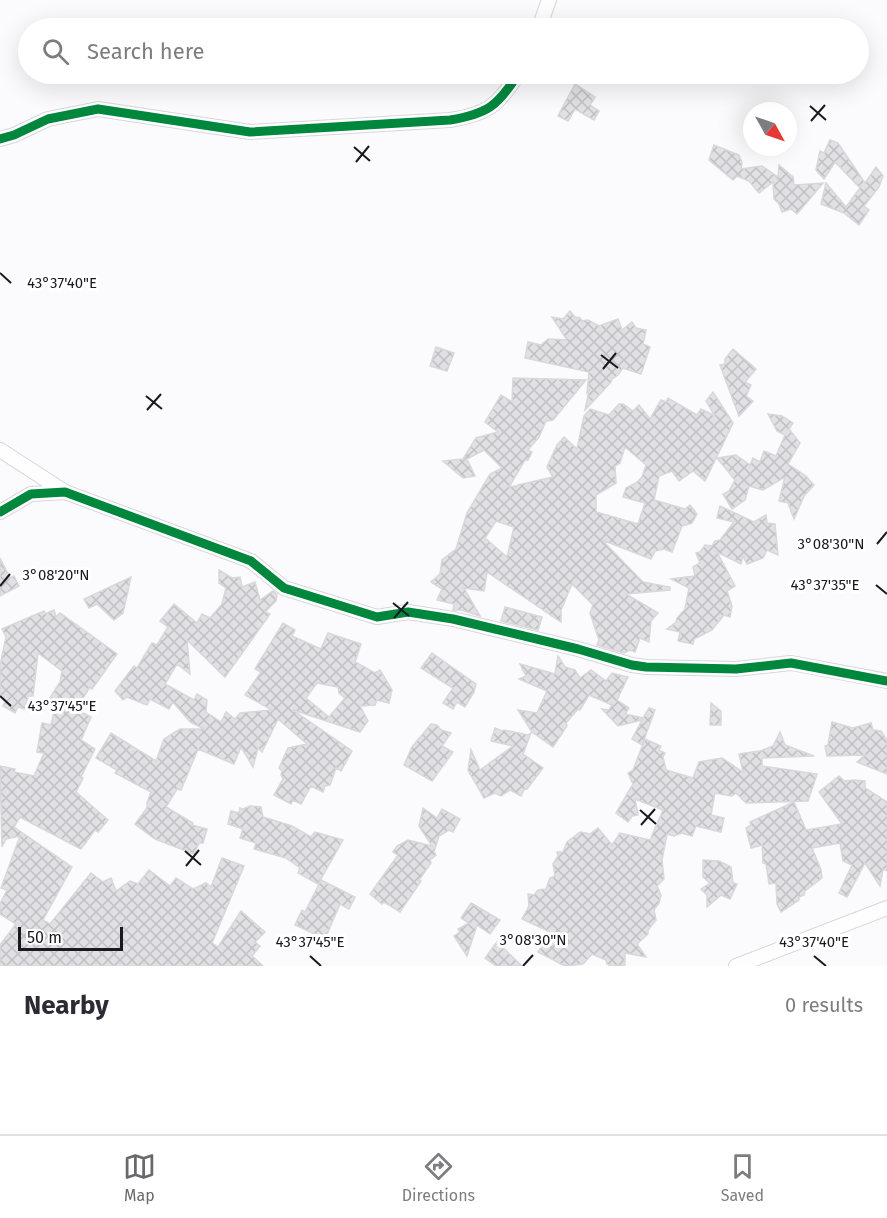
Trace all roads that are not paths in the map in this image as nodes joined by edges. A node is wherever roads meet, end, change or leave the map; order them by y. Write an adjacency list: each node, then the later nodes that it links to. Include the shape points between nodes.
1 (549, 0): 2 (street)
2 (543, 18)
3 (510, 84): 4 (street, via 494,106 474,116 450,120 250,132 98,109 48,119)
4 (0, 139)
5 (0, 450): 6 (street)
6 (65, 492): 7 (street, via 31,494); 8 (street, via 251,561 284,588 377,617 408,612 453,619 646,667 736,669 791,663)
7 (0, 512)
8 (887, 681)
9 (887, 908): 10 (street)
10 (736, 966)

